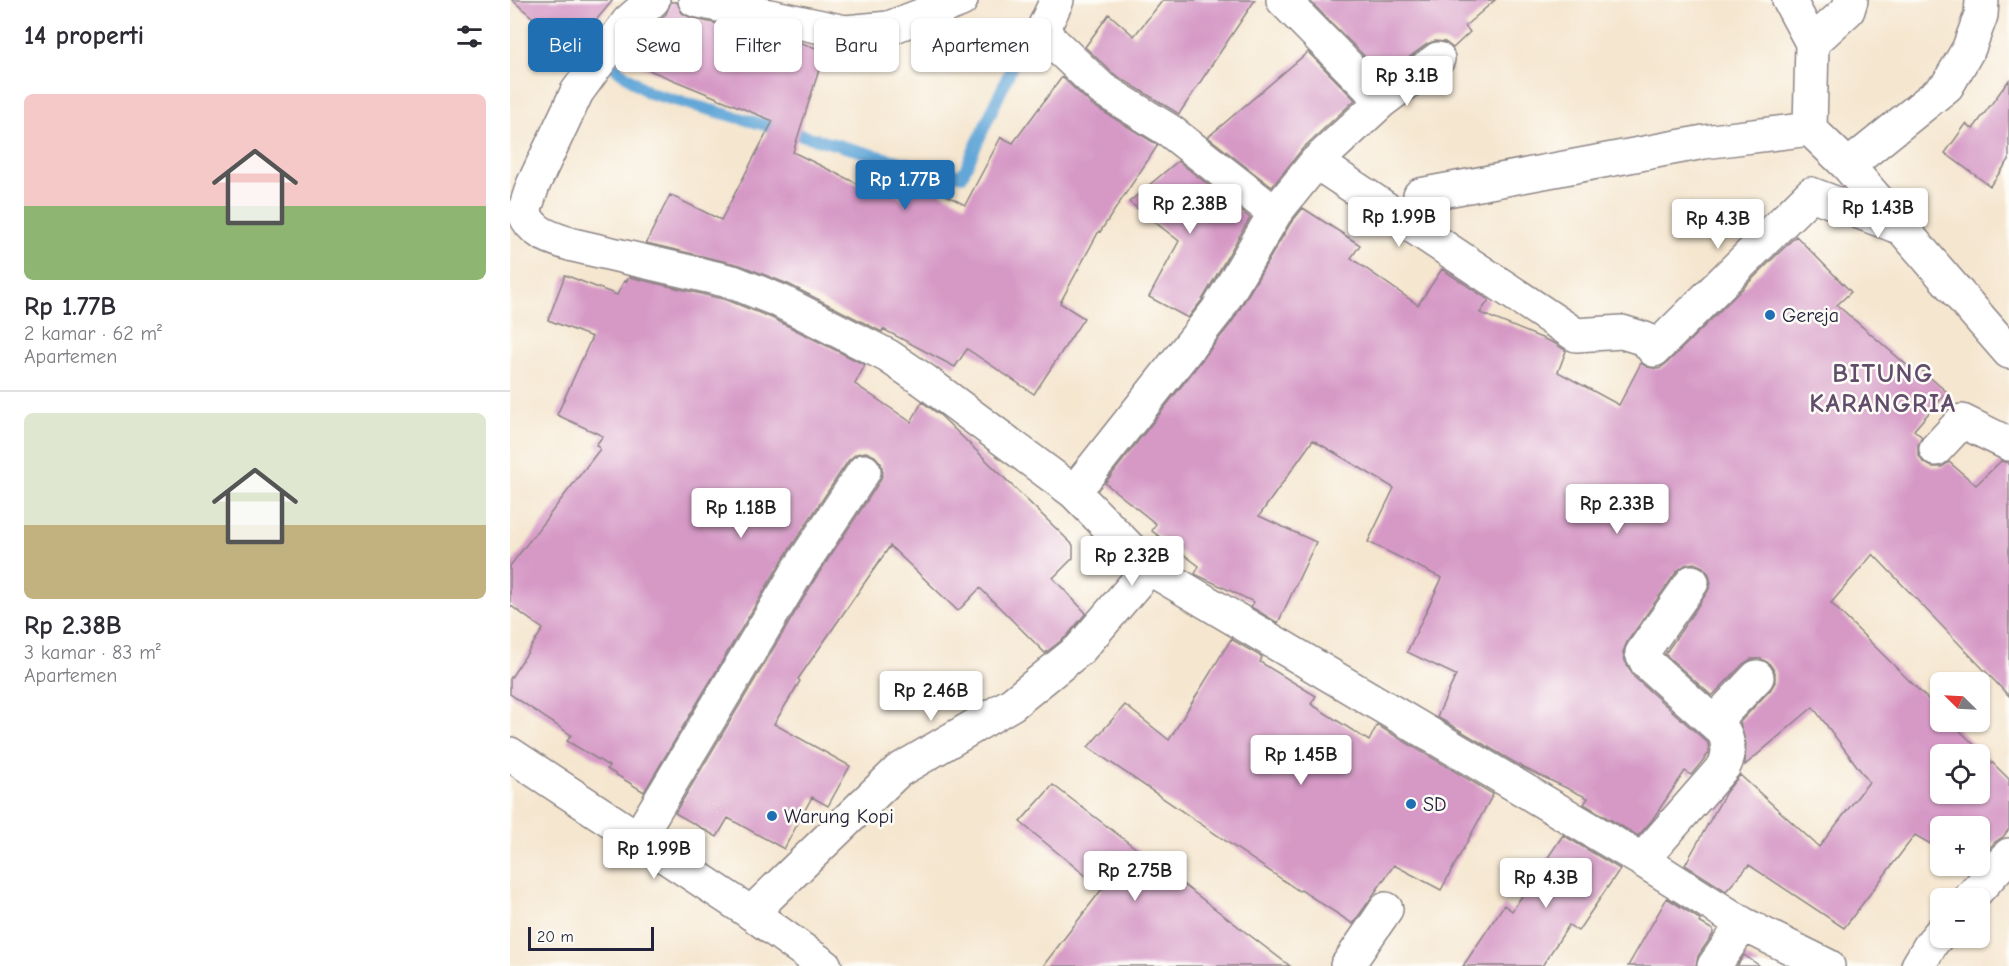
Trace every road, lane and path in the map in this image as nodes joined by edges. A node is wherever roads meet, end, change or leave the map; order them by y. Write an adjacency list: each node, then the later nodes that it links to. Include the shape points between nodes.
1 (653, 0): 22 (street, via 628,22 577,92 524,212 533,228 573,245 733,282 780,302 888,356)
2 (695, 0): 3 (street, via 846,32 889,28)
3 (961, 0)
4 (1057, 0): 16 (street, via 1042,32 1102,89 1175,135)
5 (1283, 0): 11 (street)
6 (1789, 0): 9 (street)
7 (1851, 0): 9 (street, via 1848,10)
8 (1982, 0): 14 (street, via 1969,48 1947,86)
9 (1812, 43): 12 (street)
10 (1438, 59): 11 (street)
11 (1382, 101): 13 (street)
12 (1810, 129): 14 (street); 15 (street, via 1704,142)
13 (1316, 162): 16 (street); 17 (street, via 1576,335 1622,332 1645,339 1654,350 1811,194)
14 (1848, 166): 17 (street)
15 (1420, 195)
16 (1275, 213): 22 (street, via 1217,311)
17 (1904, 229): 18 (street)
18 (2009, 352)
19 (2009, 444): 20 (street, via 1962,421)
20 (1936, 448)
21 (864, 471): 28 (street, via 799,569)
22 (1074, 492): 23 (street)
23 (1149, 568): 30 (street); 33 (street, via 1080,650 1012,704 898,771)
24 (1692, 582): 26 (street, via 1642,653 1647,663)
25 (1757, 677): 26 (street)
26 (1714, 722): 30 (street, via 1728,741 1728,759)
27 (510, 754): 28 (street)
28 (638, 838): 33 (street)
29 (2009, 855): 31 (street)
30 (1642, 860): 34 (street)
31 (1979, 888)
32 (1386, 909): 37 (street)
33 (752, 913): 36 (street)
34 (1743, 924): 38 (street); 39 (street)
35 (1930, 946): 40 (street)
36 (825, 966)
37 (1347, 966)
38 (1714, 966)
39 (1828, 966)
40 (1918, 966)

